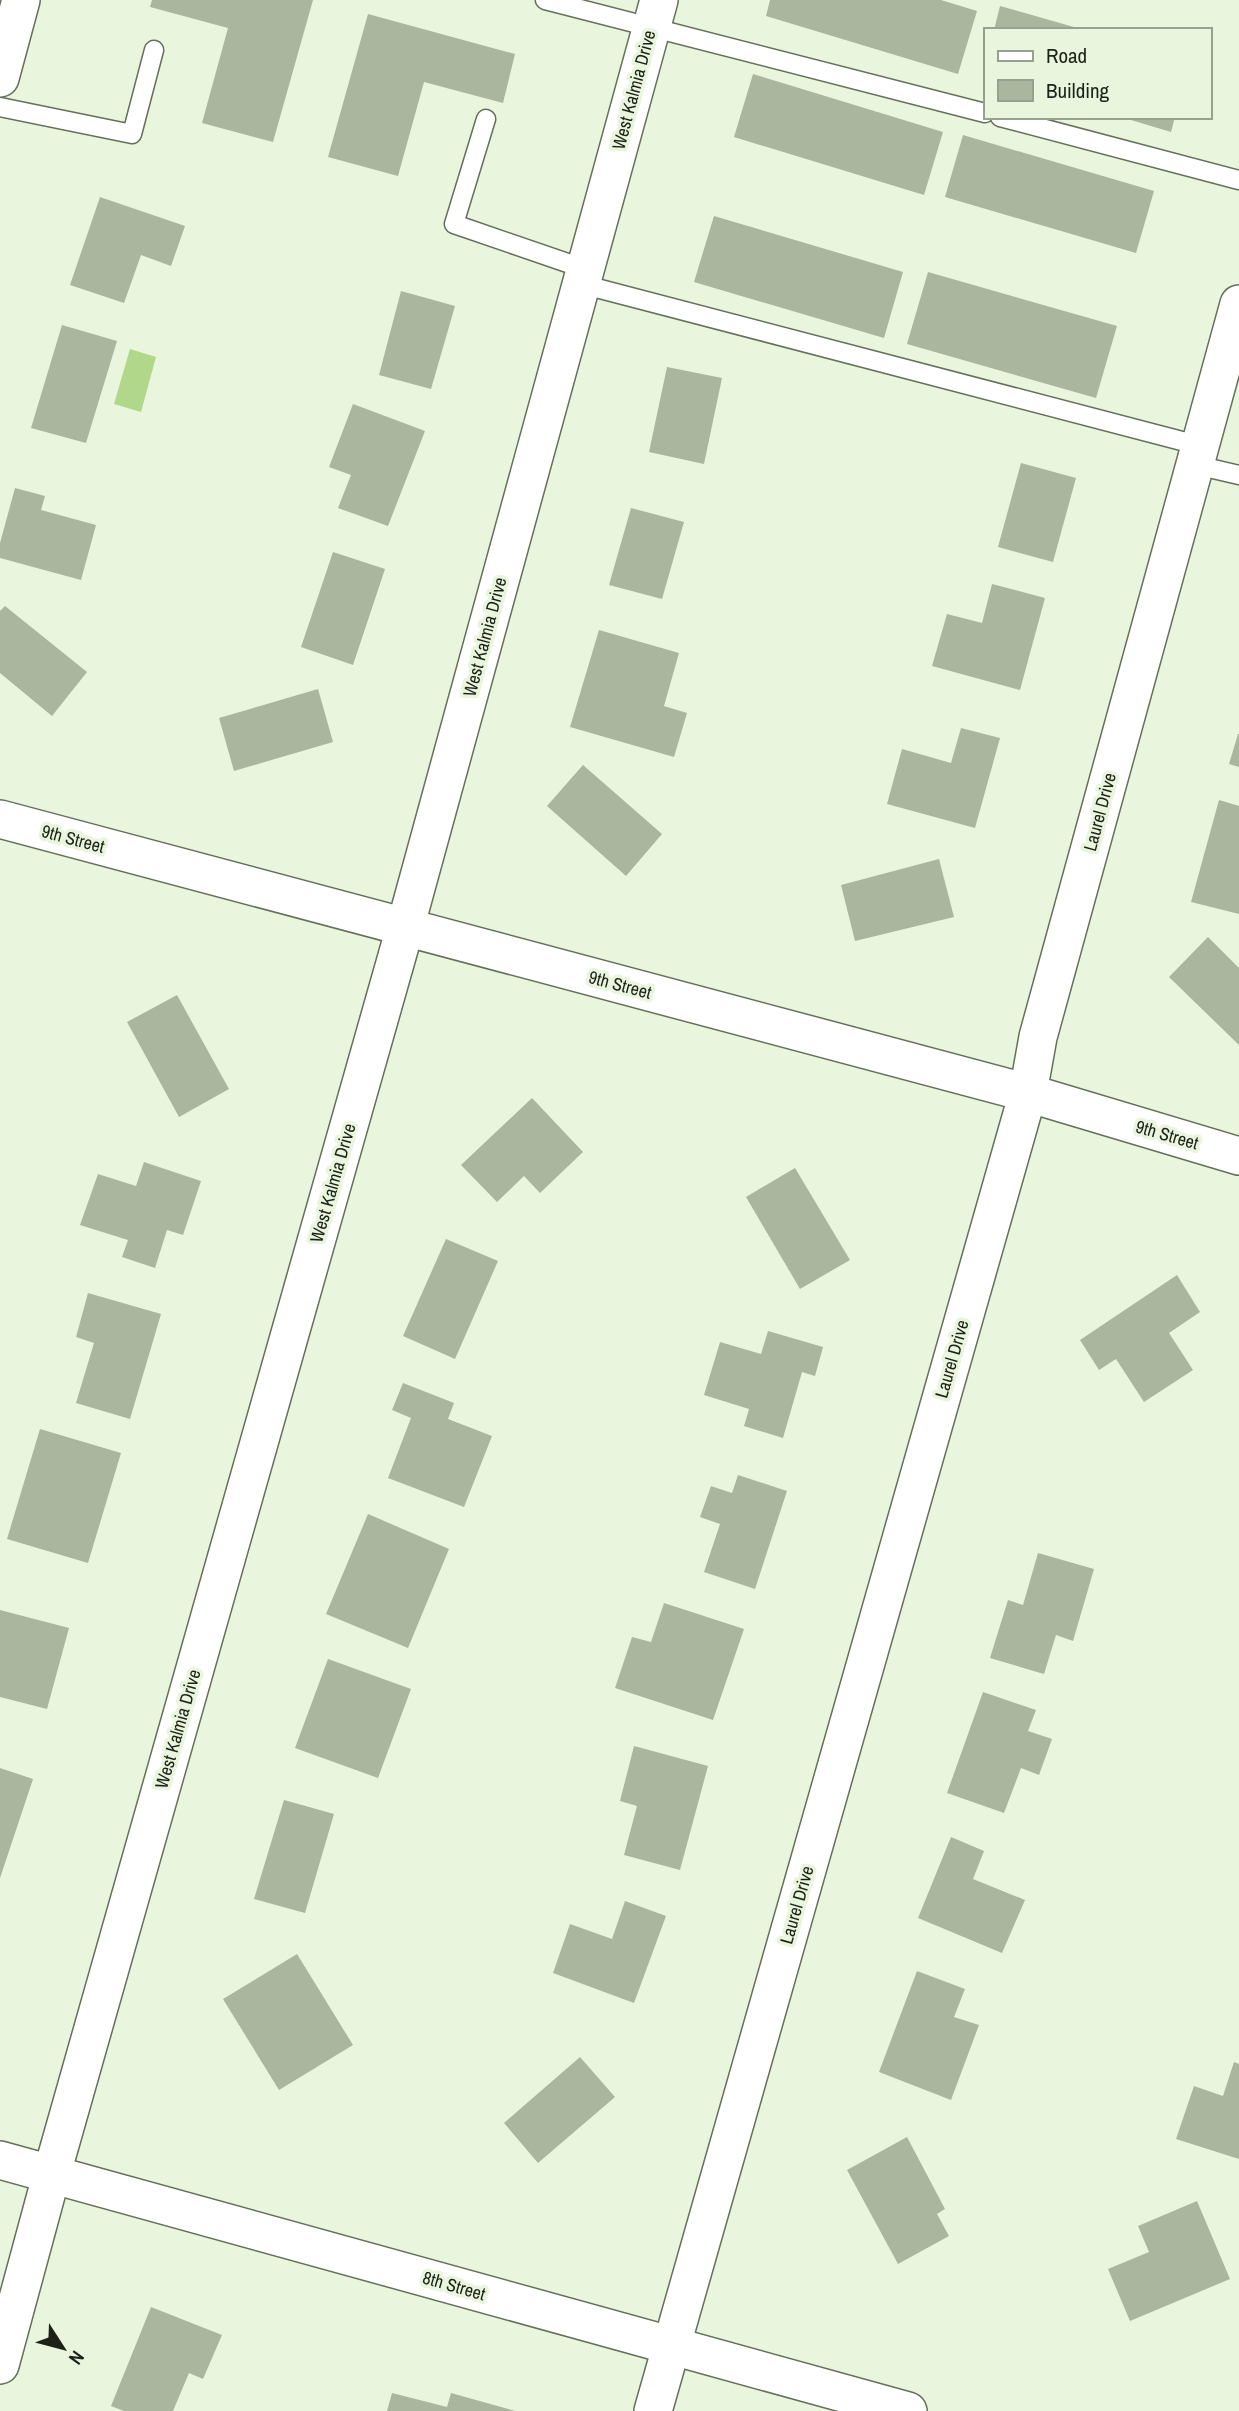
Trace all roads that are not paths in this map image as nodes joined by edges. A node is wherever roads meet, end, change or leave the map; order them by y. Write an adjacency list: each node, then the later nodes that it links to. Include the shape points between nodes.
1 (21, 0): 5 (street)
2 (545, 0): 3 (lane)
3 (655, 13): 7 (lane); 11 (street, West Kalmia Drive)
4 (154, 50): 6 (lane, via 132,134)
5 (0, 78)
6 (0, 107)
7 (984, 113)
8 (485, 119): 11 (lane, via 454,224)
9 (1008, 119): 10 (lane)
10 (1239, 180)
11 (583, 276): 13 (lane); 16 (street, West Kalmia Drive)
12 (1239, 304): 13 (street, Laurel Drive)
13 (1199, 455): 14 (lane); 17 (street, Laurel Drive, via 1038,1037)
14 (1239, 475)
15 (0, 819): 16 (street, 9th Street)
16 (405, 928): 17 (street, 9th Street); 20 (street, West Kalmia Drive)
17 (1028, 1093): 18 (street, 9th Street); 21 (street, Laurel Drive)
18 (1239, 1156)
19 (0, 2160): 20 (street, 8th Street)
20 (52, 2173): 21 (street, 8th Street); 22 (street, West Kalmia Drive)
21 (671, 2347): 23 (street, Laurel Drive); 24 (street, 8th Street)
22 (0, 2365)
23 (653, 2411)
24 (908, 2411)

